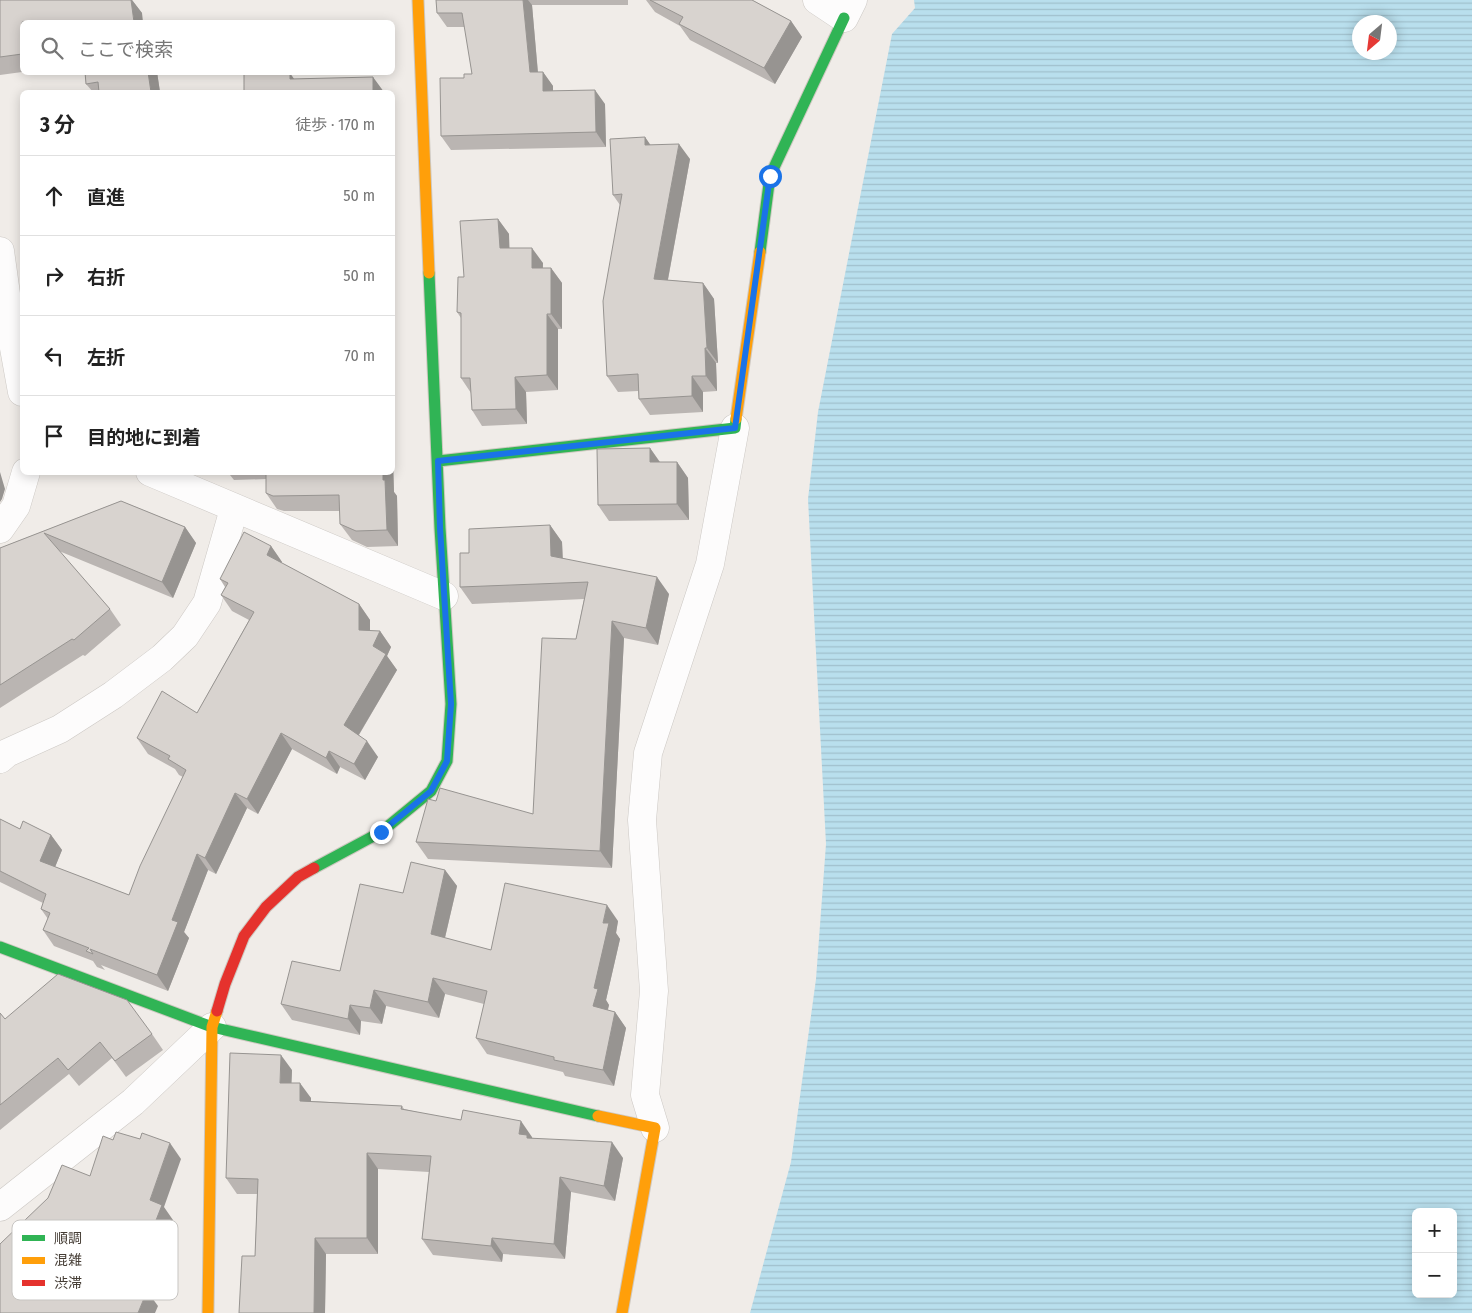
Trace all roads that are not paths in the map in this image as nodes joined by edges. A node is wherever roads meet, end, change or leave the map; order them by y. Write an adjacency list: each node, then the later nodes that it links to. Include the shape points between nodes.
1 (418, 0): 7 (street)
2 (817, 0): 3 (street)
3 (849, 9): 6 (street, via 770,176)
4 (0, 251): 5 (street)
5 (20, 381)
6 (735, 428): 7 (street); 16 (street, via 710,564 648,753 642,820 654,991 645,1095)
7 (438, 461): 12 (street)
8 (25, 475): 11 (street, via 16,506)
9 (157, 475): 10 (street)
10 (234, 509): 12 (street); 13 (street, via 207,603 185,636 113,695 60,729 6,753)
11 (0, 529)
12 (444, 596): 15 (street, via 451,704 447,761 431,791 381,832 298,877 266,907 244,936)
13 (0, 759)
14 (0, 947): 15 (street)
15 (212, 1027): 16 (street); 17 (street, via 133,1102); 18 (street)
16 (655, 1128): 19 (street)
17 (0, 1207)
18 (208, 1313)
19 (622, 1313)

